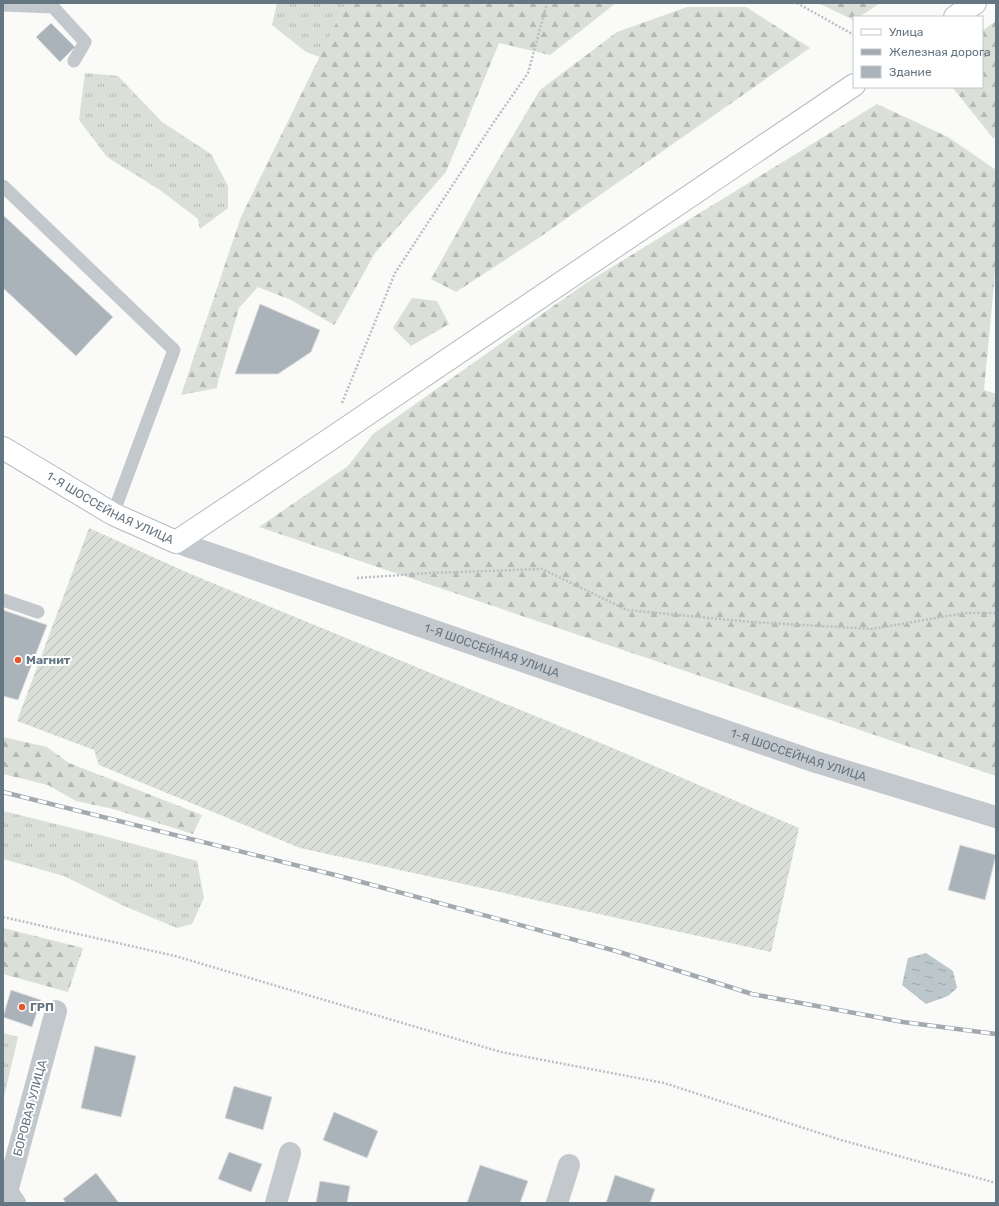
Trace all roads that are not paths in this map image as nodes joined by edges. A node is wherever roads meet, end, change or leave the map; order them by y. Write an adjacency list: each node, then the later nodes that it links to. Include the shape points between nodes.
1 (976, 3): 3 (street)
2 (3, 5): 4 (lane, via 53,6 85,42)
3 (956, 16)
4 (74, 61)
5 (853, 86): 9 (street)
6 (3, 186): 8 (lane, via 174,350)
7 (3, 448): 8 (street, 1-Я ШОССЕЙНАЯ УЛИЦА)
8 (113, 514): 9 (street, 1-Я ШОССЕЙНАЯ УЛИЦА)
9 (176, 542): 12 (street, 1-Я ШОССЕЙНАЯ УЛИЦА, via 816,762)
10 (3, 600): 11 (lane)
11 (38, 612)
12 (996, 816)
13 (56, 1010): 16 (street, БОРОВАЯ УЛИЦА, via 8,1192)
14 (290, 1152): 17 (street)
15 (569, 1165): 18 (street)
16 (15, 1203)
17 (276, 1203)
18 (558, 1203)

